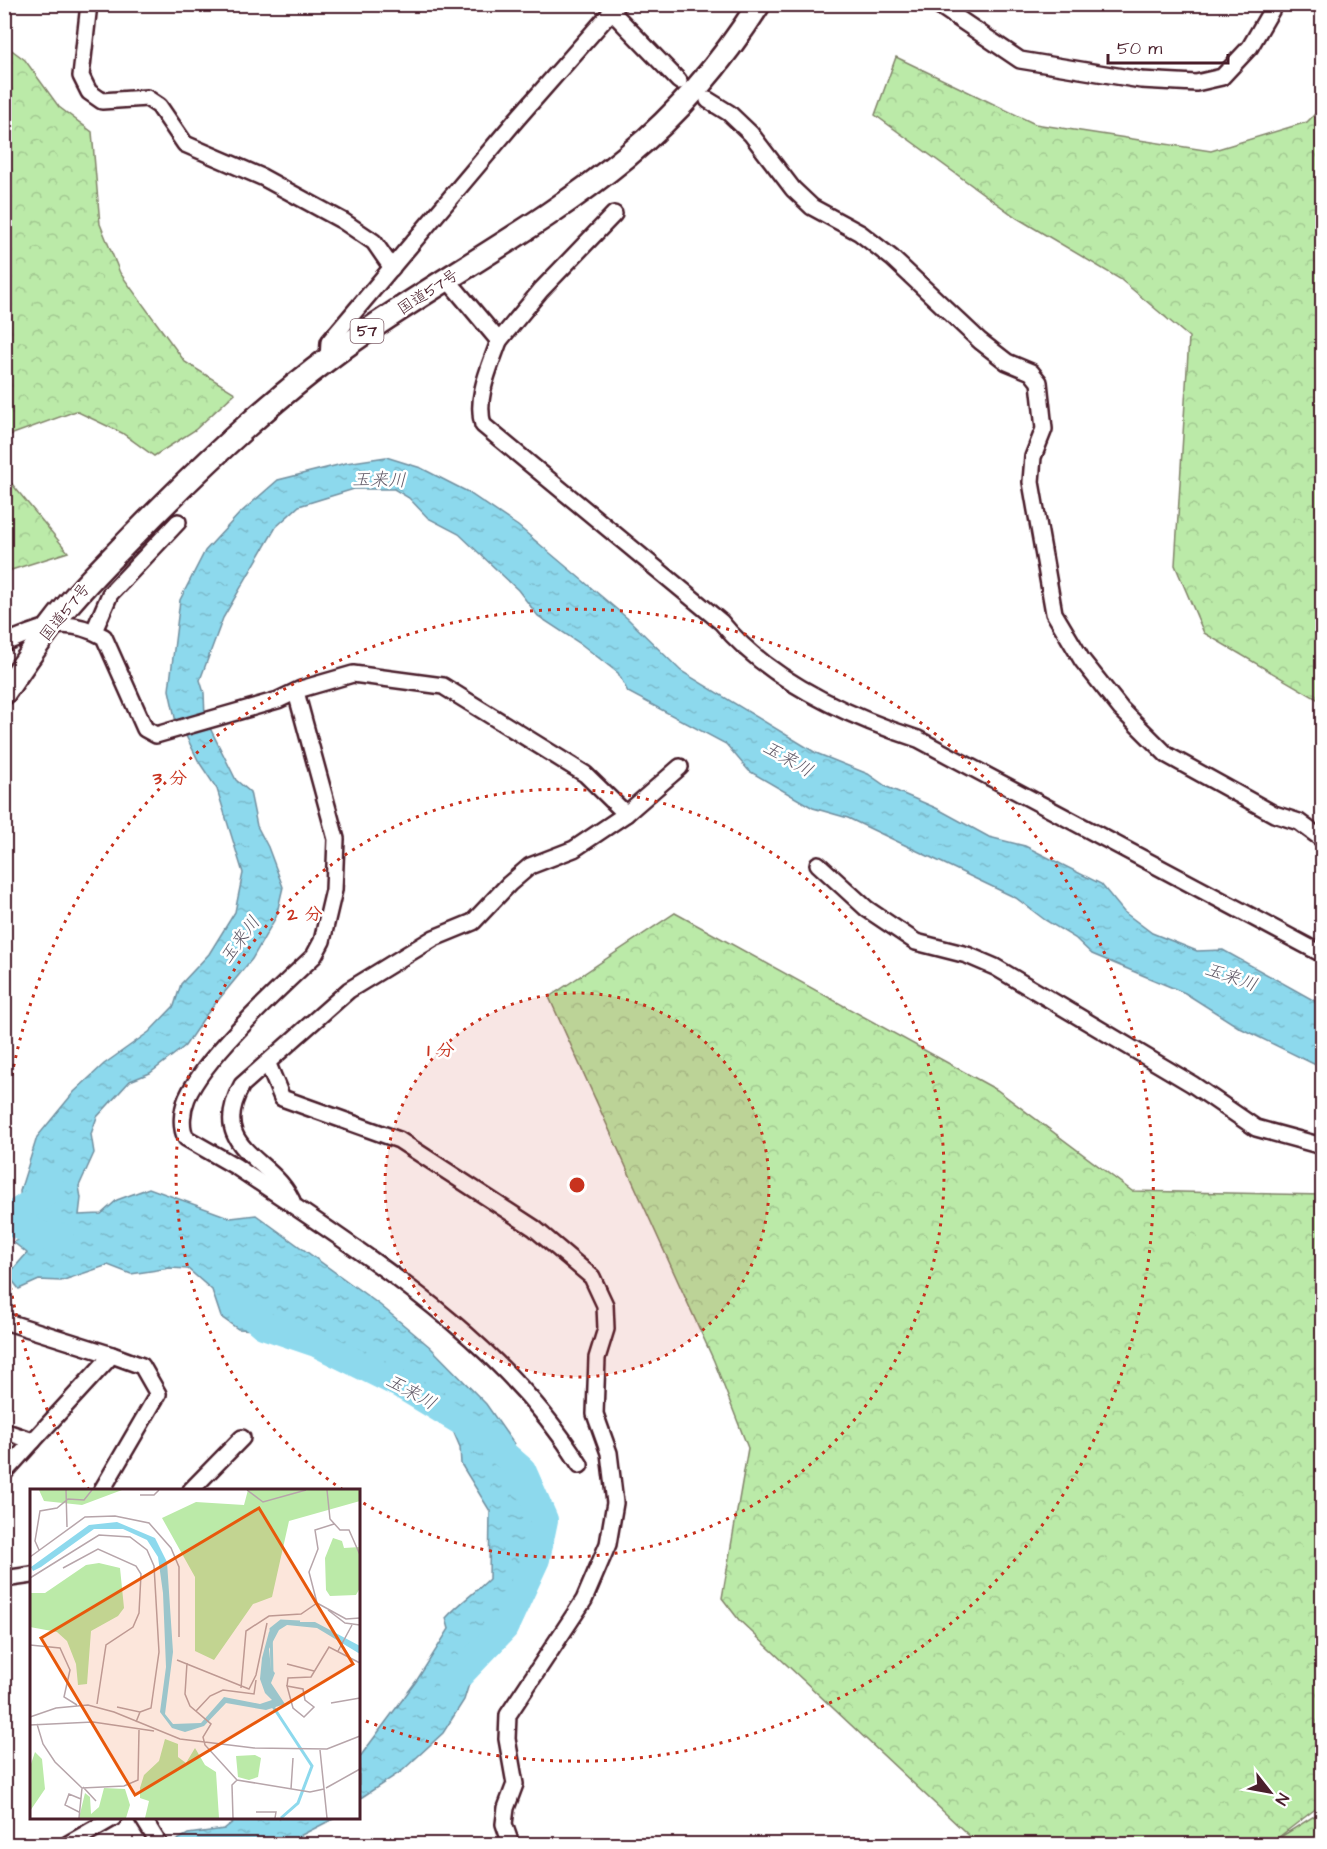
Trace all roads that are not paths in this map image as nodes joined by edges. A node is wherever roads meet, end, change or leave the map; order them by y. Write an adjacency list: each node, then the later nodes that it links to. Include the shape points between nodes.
1 (89, 4): 9 (street, via 81,76 89,92 102,101 147,98 159,106 185,144 262,177 343,221 374,242)
2 (759, 4): 10 (highway, 国道57号 / 57, via 699,87 630,155 559,207)
3 (937, 4): 4 (street, via 1020,60 1141,81 1196,83 1222,77 1250,47)
4 (1275, 4)
5 (616, 9): 6 (street); 9 (street, via 516,120)
6 (679, 81)
7 (708, 100): 21 (street, via 729,112 752,134 793,189 812,207 860,233 980,341 1007,362 1031,372 1039,382 1044,429 1033,457 1031,482 1054,613 1082,660 1121,709 1167,755 1274,814 1299,822)
8 (614, 214): 11 (street, via 541,290)
9 (392, 268): 12 (street, via 329,342)
10 (447, 279): 11 (street); 12 (highway, 国道57号 / 57)
11 (499, 341): 23 (street, via 482,394 479,413 483,425 721,622 737,642 800,687 862,721 918,739)
12 (328, 360): 14 (highway, 国道57号 / 57, via 181,486)
13 (178, 522): 15 (street, via 110,594)
14 (52, 624): 15 (street); 16 (street); 18 (highway, 国道57号 / 57)
15 (94, 631): 17 (street, via 104,637 145,729 156,735)
16 (4, 643)
17 (296, 692): 20 (street, via 353,674 443,686 585,774); 26 (street, via 336,839 334,890 322,941 314,956 222,1048 202,1074 186,1099 182,1131 186,1138)
18 (4, 693)
19 (680, 767): 20 (street)
20 (626, 814): 24 (street, via 574,849 530,866 473,922 434,938 349,990)
21 (1323, 839)
22 (818, 864): 25 (street, via 867,909 916,942 995,967 1182,1078 1256,1128)
23 (1323, 954)
24 (268, 1064): 26 (street, via 242,1085 232,1104 231,1126 244,1152 289,1192); 42 (street, via 282,1098 399,1140 534,1228 592,1277 605,1305 606,1329 597,1358 595,1414 610,1463 615,1503 610,1534 585,1600 508,1715 507,1739 515,1784 504,1824)
25 (1323, 1146)
26 (294, 1206): 32 (street, via 382,1266 461,1329 529,1396 559,1431)
27 (4, 1321): 28 (street)
28 (112, 1356): 31 (street); 34 (street, via 142,1366 158,1394)
29 (4, 1431): 31 (street)
30 (242, 1438): 35 (street)
31 (33, 1441): 33 (street)
32 (580, 1465)
33 (4, 1473)
34 (103, 1489)
35 (193, 1489)
36 (30, 1575): 37 (street)
37 (4, 1579)
38 (111, 1819): 40 (street)
39 (144, 1819): 41 (street)
40 (68, 1845)
41 (159, 1845)
42 (511, 1845)

